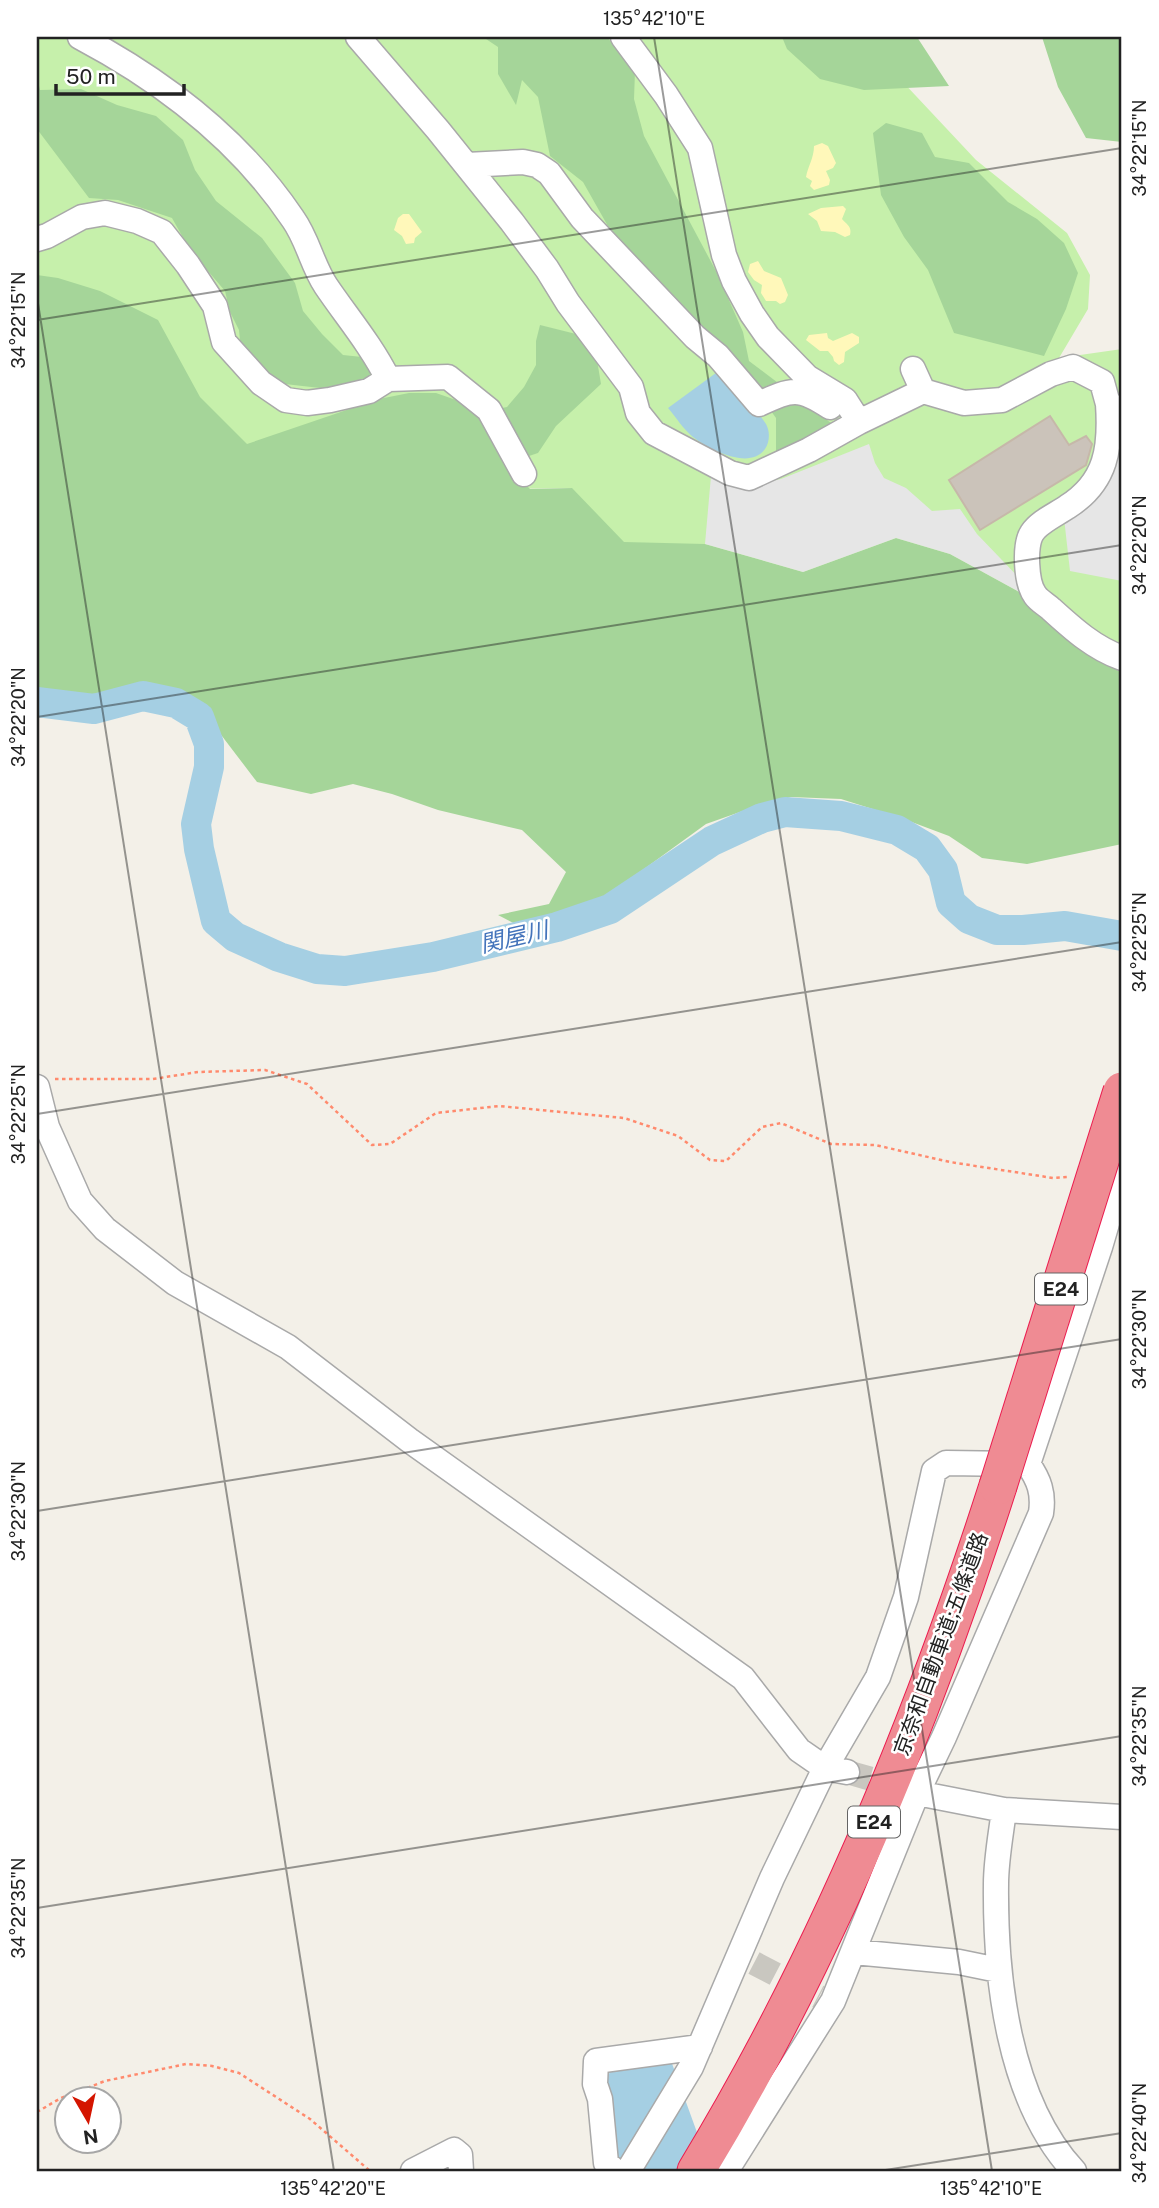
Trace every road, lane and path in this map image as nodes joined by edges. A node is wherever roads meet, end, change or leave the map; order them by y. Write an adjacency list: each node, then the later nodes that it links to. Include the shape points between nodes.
1 (80, 37): 6 (street, via 149,78 216,128 246,160 294,219 324,284 363,334)
2 (358, 37): 4 (street)
3 (623, 37): 8 (street, via 700,148 724,254 752,314 807,377 845,400)
4 (467, 165): 8 (street, via 523,162 549,173 582,218 760,404 787,391 807,392 844,417); 8 (street, via 631,387 638,413 654,433 730,473 749,478 809,450)
5 (37, 239): 6 (street, via 82,217 105,213 162,232 215,306 224,342 261,383 286,400 330,400 369,391)
6 (388, 379): 9 (street, via 448,377 489,410)
7 (1115, 407): 8 (street, via 1102,382 1073,367 1002,400 964,402 918,380); 10 (street, via 1108,447 1094,483 1082,498 1032,533 1027,562 1034,595 1094,645)
8 (855, 416)
9 (524, 474)
10 (1122, 658)
11 (43, 1083): 14 (path, via 265,1070 307,1084 372,1145 390,1144 436,1113 499,1106 624,1118 678,1136 710,1160 726,1161 762,1127 781,1123 831,1144 875,1145 1053,1178); 16 (street, via 47,1127 80,1201 105,1229 175,1283 288,1347 409,1440 743,1678 799,1750)
12 (1122, 1091): 24 (highway, 京奈和自動車道;五條道路 / E24, bridge, via 963,1595 866,1840)
13 (1122, 1172): 15 (street)
14 (1077, 1176)
15 (1028, 1464): 16 (street, via 946,1463 934,1471 890,1647); 17 (street, via 1039,1480 1041,1513)
16 (836, 1770): 22 (street, via 772,1878 746,1961)
17 (917, 1793): 18 (street); 20 (street)
18 (1004, 1810): 19 (street); 21 (street, via 996,1882)
19 (1122, 1817)
20 (854, 1952): 21 (street); 24 (street)
21 (998, 1970): 30 (street, via 1023,2081 1045,2130)
22 (696, 2057): 28 (street, via 596,2061 594,2084 600,2099 606,2163); 29 (street)
23 (37, 2112): 25 (path, via 105,2081 186,2064 212,2066 239,2073 310,2119)
24 (720, 2164)
25 (370, 2171)
26 (414, 2171): 27 (street, via 454,2150 460,2155)
27 (461, 2171)
28 (615, 2171)
29 (628, 2171)
30 (1074, 2171)

